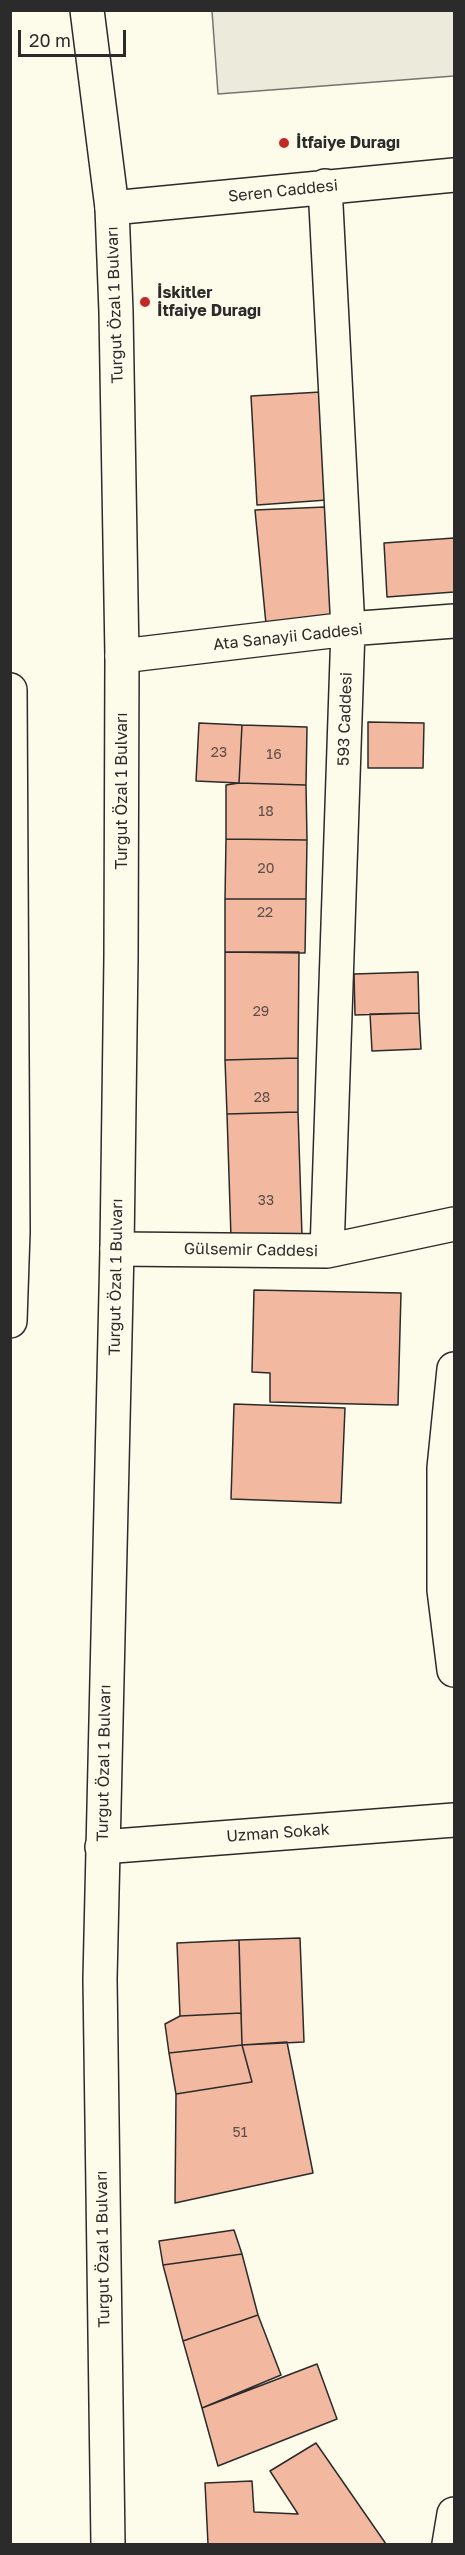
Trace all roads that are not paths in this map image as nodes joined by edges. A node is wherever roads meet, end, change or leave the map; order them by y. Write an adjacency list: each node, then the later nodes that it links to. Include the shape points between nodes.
1 (87, 10): 4 (main road, Turgut Özal 1 Bulvarı)
2 (454, 175): 3 (main road, Seren Caddesi)
3 (325, 186): 4 (main road, Seren Caddesi); 6 (main road, 593 Caddesi)
4 (112, 208): 7 (main road, Turgut Özal 1 Bulvarı)
5 (454, 621): 6 (main road, Ata Sanayii Caddesi)
6 (348, 629): 7 (main road, Ata Sanayii Caddesi); 12 (main road, 593 Caddesi)
7 (122, 656): 11 (main road, Turgut Özal 1 Bulvarı)
8 (10, 690): 10 (main road)
9 (454, 1224): 12 (main road, Gülsemir Caddesi)
10 (12, 1232): 13 (main road)
11 (117, 1249): 12 (main road, Gülsemir Caddesi); 17 (main road, Turgut Özal 1 Bulvarı)
12 (327, 1251)
13 (10, 1321)
14 (454, 1370): 15 (main road, via 444,1468 444,1590)
15 (454, 1670)
16 (454, 1820): 17 (main road, Uzman Sokak)
17 (102, 1847): 19 (main road, Turgut Özal 1 Bulvarı, via 100,1978)
18 (454, 2514): 20 (main road)
19 (108, 2544)
20 (449, 2544)

